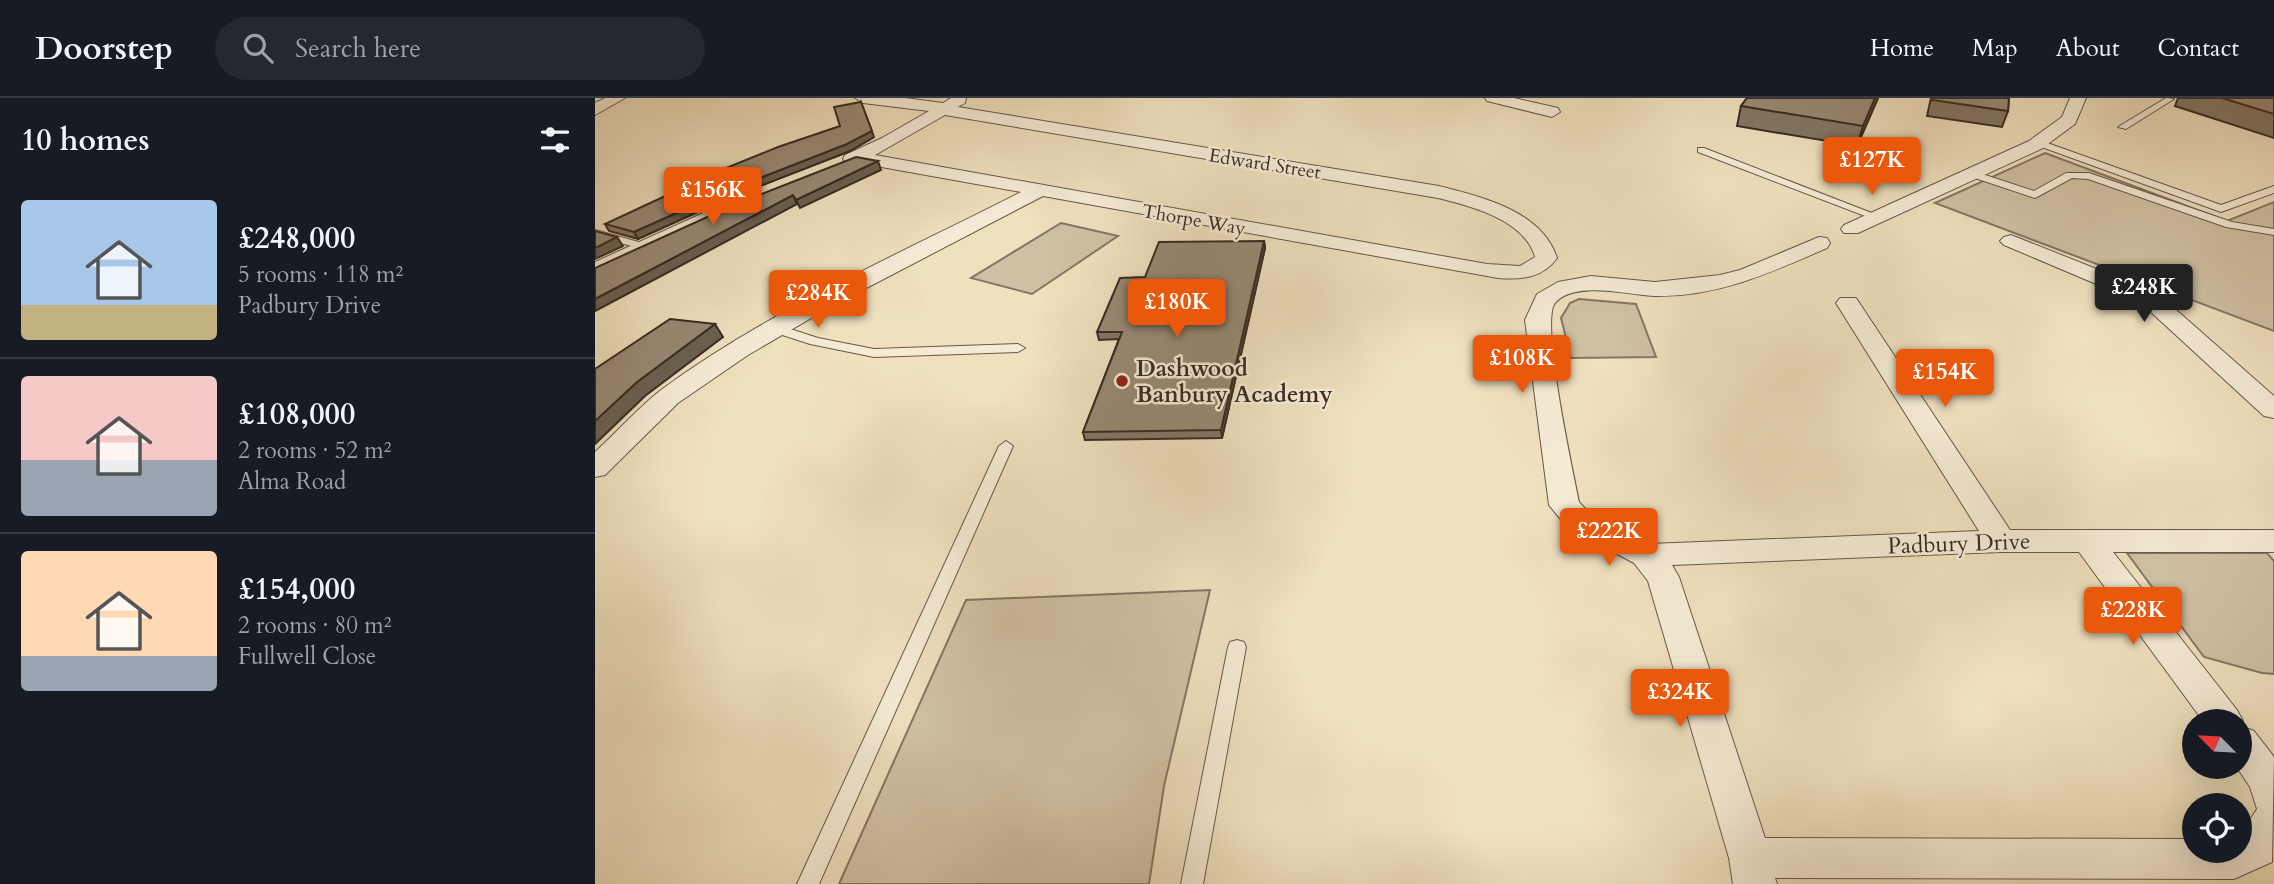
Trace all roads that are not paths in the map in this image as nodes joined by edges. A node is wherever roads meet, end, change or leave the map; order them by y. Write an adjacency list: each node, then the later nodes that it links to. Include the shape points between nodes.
1 (617, 98): 8 (street)
2 (863, 98): 7 (street)
3 (962, 98): 7 (street)
4 (1493, 98): 9 (street)
5 (2078, 98): 11 (street, via 2070,120)
6 (2170, 98): 10 (lane)
7 (945, 109): 13 (street); 27 (street, Edward Street, via 1439,192 1491,208 1527,229 1546,251 1546,258)
8 (595, 110)
9 (1552, 112)
10 (2123, 127)
11 (2039, 143): 15 (street); 16 (lane, via 2221,209)
12 (1702, 150): 19 (lane)
13 (857, 157): 14 (street); 17 (street, Thorpe Way)
14 (836, 165)
15 (1973, 174): 19 (street); 21 (lane, via 2035,195 2070,175 2089,176 2230,225)
16 (2274, 189)
17 (1039, 191): 27 (street, Thorpe Way, via 1467,267); 29 (street)
18 (732, 206): 25 (street)
19 (1877, 216): 20 (street)
20 (1851, 229)
21 (2274, 232)
22 (595, 233): 25 (lane)
23 (2011, 242): 31 (street, via 2149,298)
24 (1819, 243): 37 (street, via 1748,275 1720,282 1655,289 1591,283 1566,287 1545,299 1537,320 1539,347 1563,505 1578,520)
25 (642, 246): 26 (street)
26 (595, 270)
27 (1532, 270)
28 (1849, 303): 35 (street)
29 (775, 328): 30 (lane, via 874,353); 33 (street, via 669,397)
30 (1018, 348)
31 (2274, 410)
32 (1006, 446): 43 (lane)
33 (595, 468)
34 (2086, 540): 35 (street, Padbury Drive); 36 (street, Padbury Drive); 39 (street)
35 (2001, 541): 37 (street, Padbury Drive)
36 (2274, 541)
37 (1645, 555): 42 (street, via 1663,577)
38 (1237, 647): 44 (lane)
39 (2215, 709)
40 (2252, 758): 41 (street, via 2269,781)
41 (2272, 822): 42 (street, via 2257,848 2234,859)
42 (1753, 871)
43 (808, 884)
44 (1192, 884)

